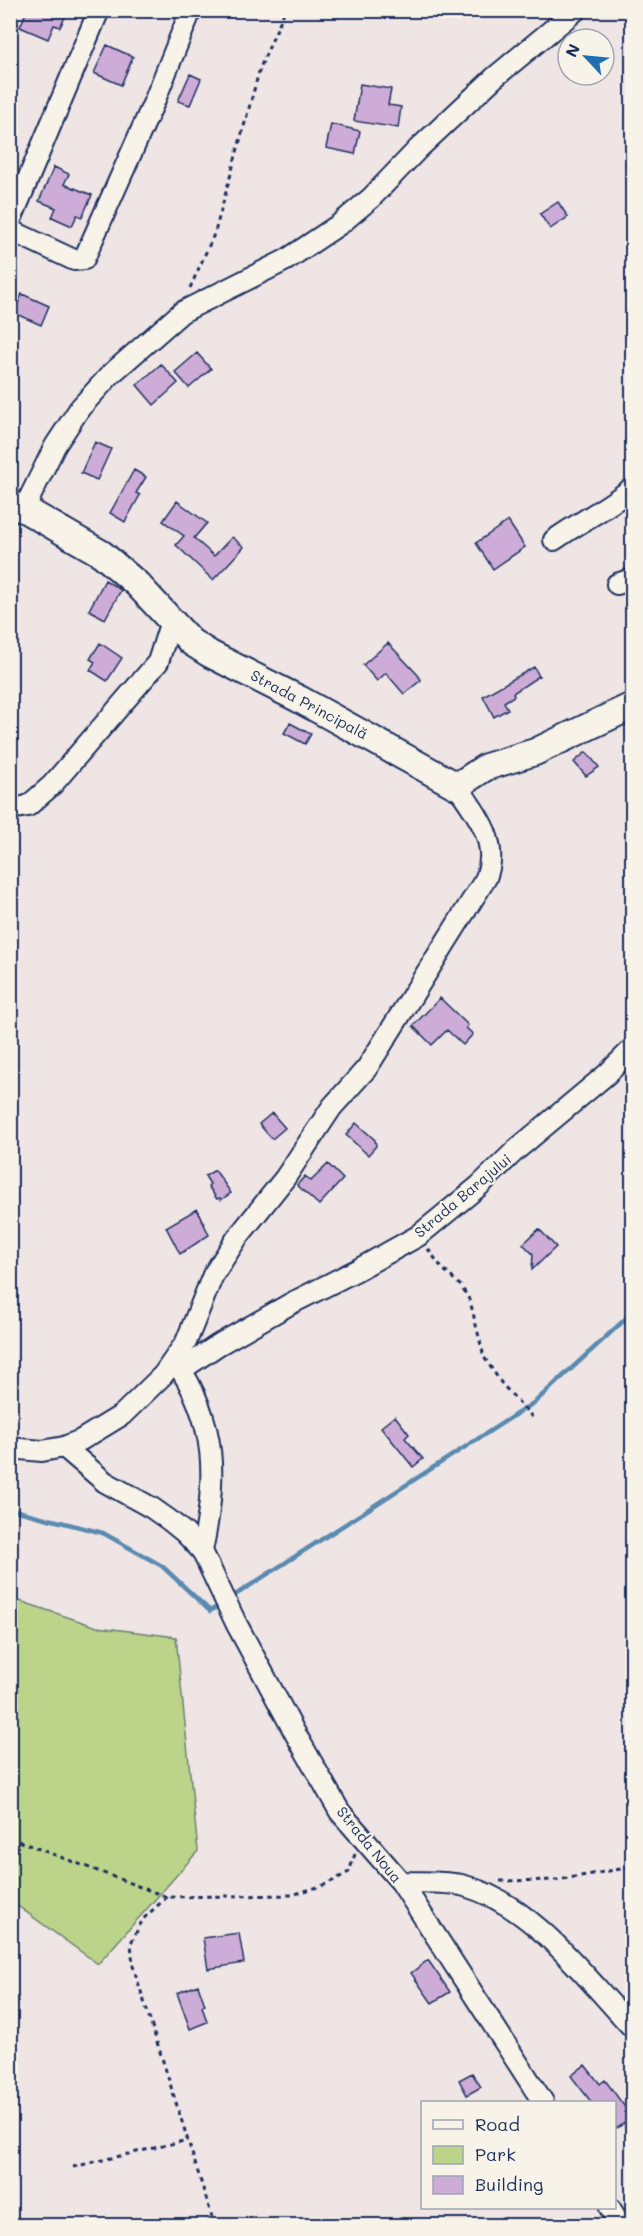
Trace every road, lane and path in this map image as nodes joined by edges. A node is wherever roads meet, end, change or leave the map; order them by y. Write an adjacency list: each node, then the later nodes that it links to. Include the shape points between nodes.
1 (99, 10): 5 (street)
2 (190, 10): 6 (street, via 84,259 74,260)
3 (285, 10): 7 (path, via 260,68 215,232)
4 (576, 10): 7 (street, via 495,77 340,224 286,260)
5 (10, 222)
6 (10, 230)
7 (182, 312): 9 (street, via 111,374 80,408)
8 (633, 488): 10 (street)
9 (17, 507): 11 (main road, Strada Principală, via 102,554)
10 (554, 540)
11 (171, 621): 13 (main road, Strada Principală, via 191,642 210,654); 14 (street, via 158,662 52,785 28,806)
12 (633, 706): 13 (main road, via 535,752 486,767)
13 (457, 786): 17 (street, via 488,835 492,862 486,878 367,1068 332,1107 213,1275)
14 (10, 809)
15 (633, 1049): 16 (street, Strada Barajului)
16 (418, 1236): 17 (street, Strada Barajului); 18 (path, via 461,1286 470,1301 484,1357)
17 (177, 1365): 20 (street, via 122,1416); 21 (street, via 201,1408 210,1440 212,1480)
18 (533, 1418)
19 (10, 1448): 20 (street)
20 (64, 1448): 21 (street, via 105,1482 169,1520)
21 (205, 1556): 22 (street, Strada Noua, via 295,1733 340,1812)
22 (360, 1836): 25 (street, Strada Noua); 27 (path, via 349,1872 327,1884 292,1895)
23 (10, 1838): 27 (path)
24 (633, 1868): 26 (path, via 558,1880)
25 (401, 1882): 28 (street, via 464,1886 504,1903 552,1941); 29 (street, Strada Noua)
26 (496, 1882)
27 (166, 1897): 30 (path, via 143,1919 131,1943 133,1966)
28 (633, 2027)
29 (542, 2101)
30 (188, 2140): 31 (path); 33 (path)
31 (73, 2167)
32 (611, 2209): 34 (street)
33 (212, 2217)
34 (621, 2226)

